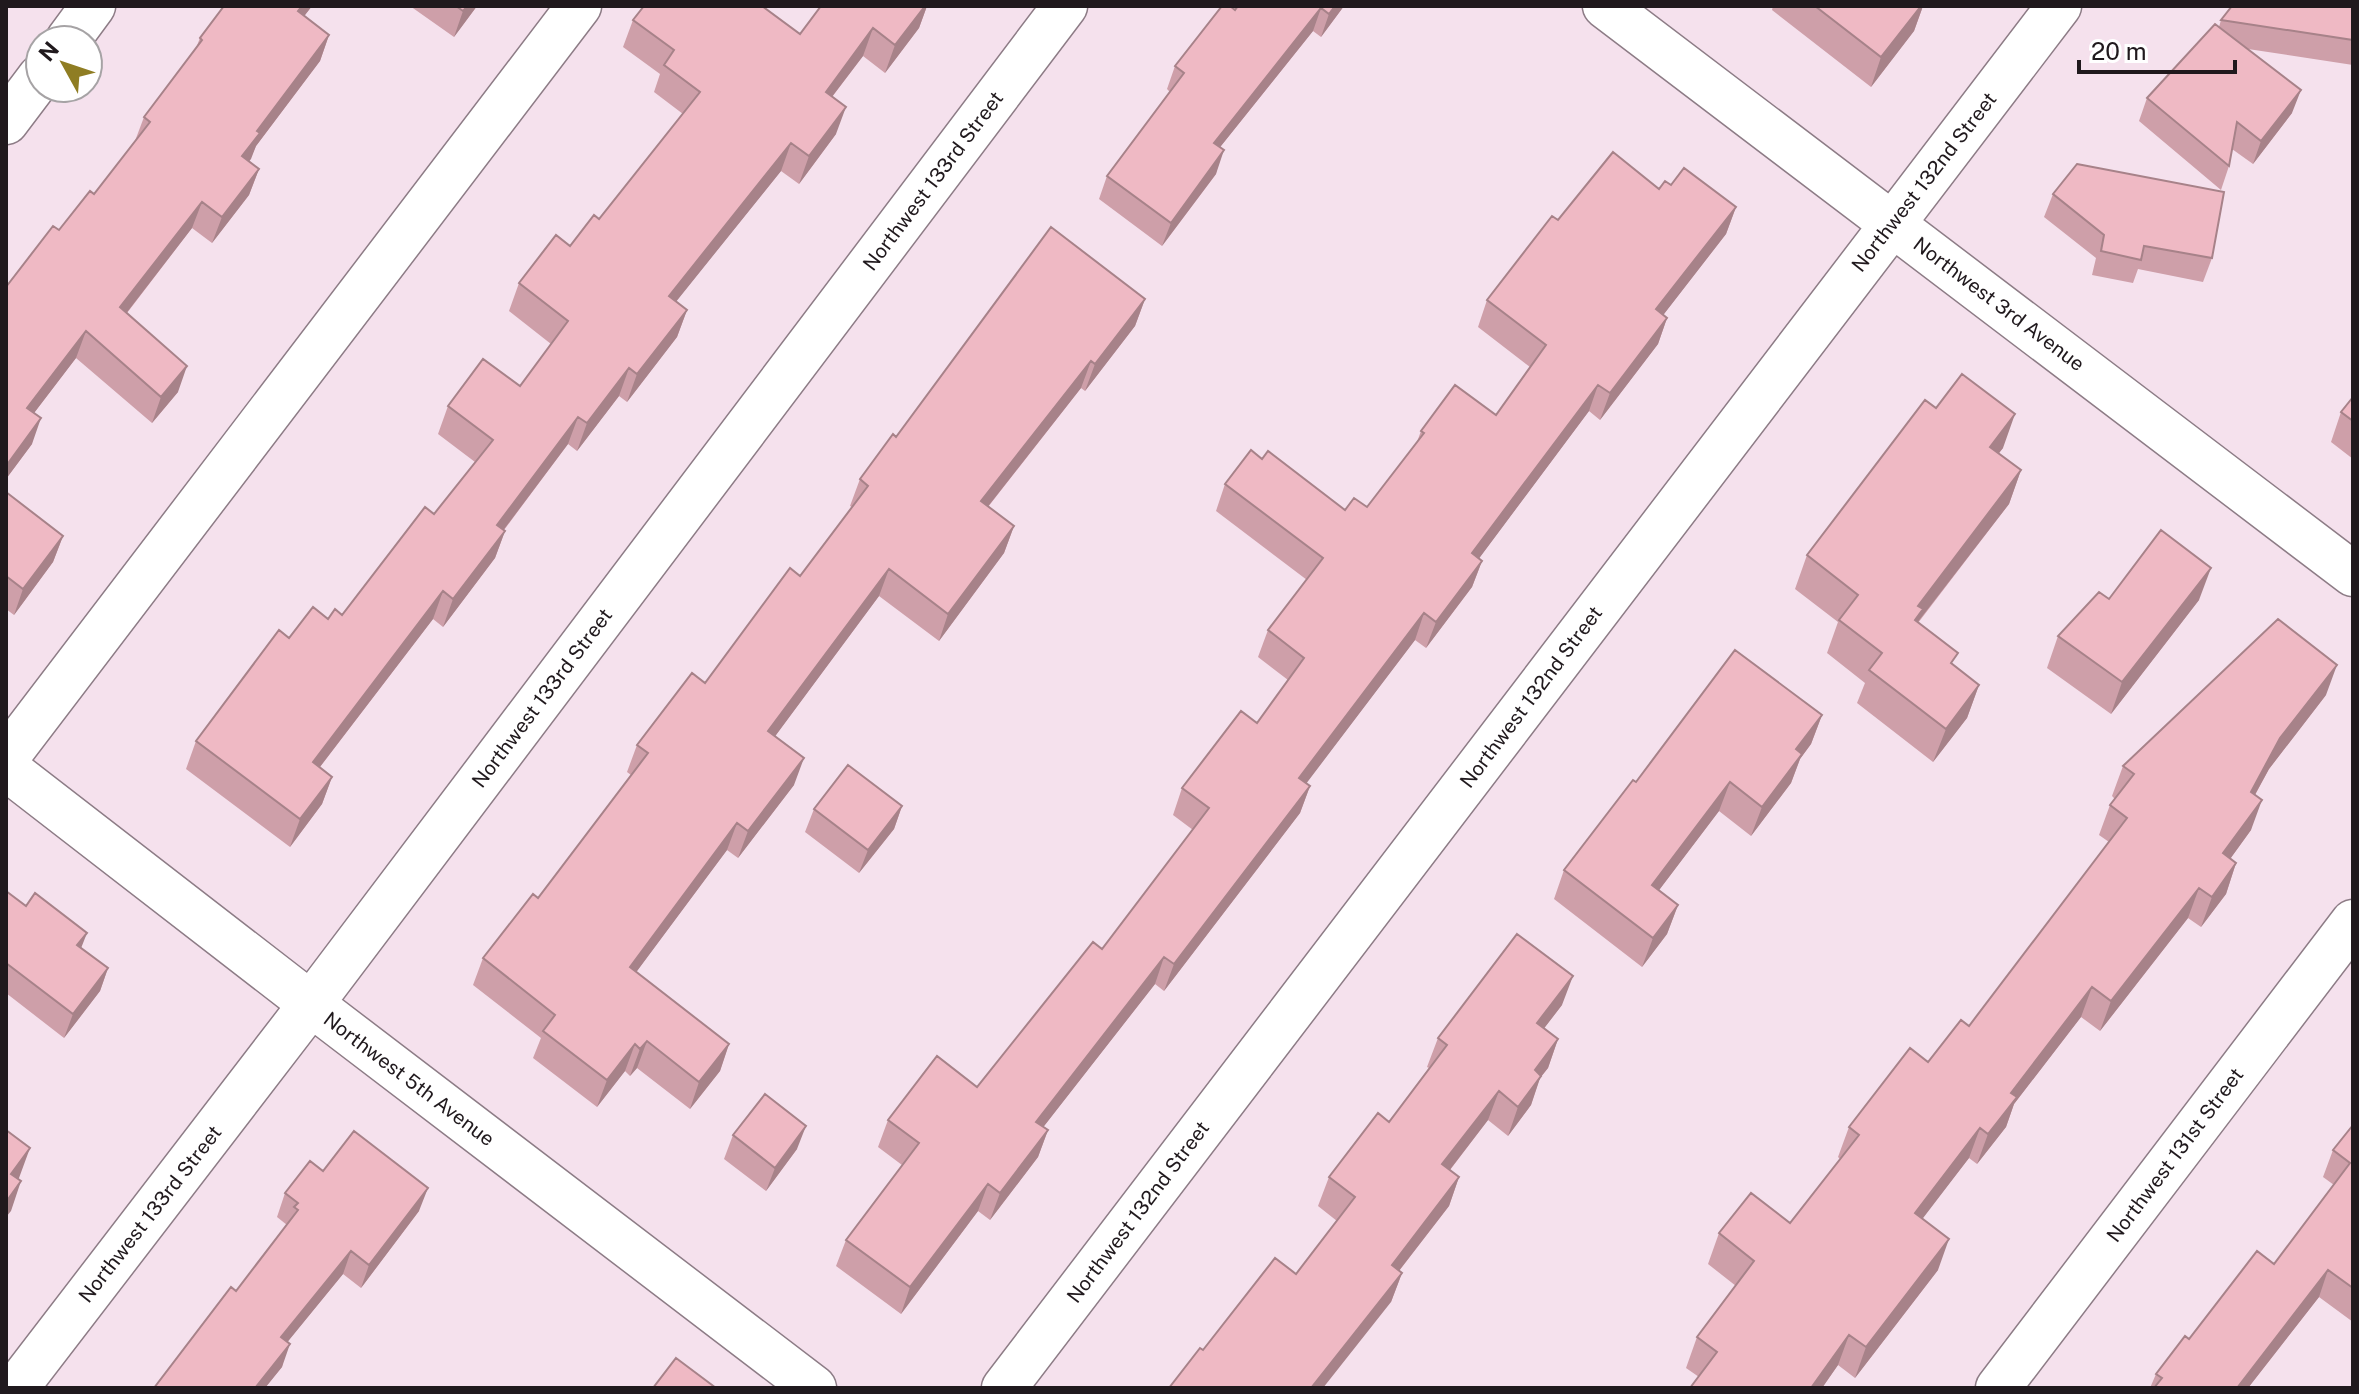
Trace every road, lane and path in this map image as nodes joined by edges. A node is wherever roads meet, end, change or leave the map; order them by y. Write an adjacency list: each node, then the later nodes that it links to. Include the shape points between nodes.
1 (93, 6): 6 (street)
2 (579, 6): 11 (street)
3 (1065, 6): 14 (street, Northwest 133rd Street)
4 (1605, 6): 9 (street, Northwest 3rd Avenue)
5 (2059, 6): 9 (street, Northwest 132nd Street)
6 (80, 24)
7 (24, 98): 8 (street)
8 (6, 122)
9 (1892, 223): 10 (street, Northwest 3rd Avenue); 17 (street, Northwest 132nd Street)
10 (2353, 574)
11 (6, 758)
12 (6, 768): 14 (street, Northwest 5th Avenue)
13 (2353, 922): 18 (street, Northwest 131st Street)
14 (311, 1004): 15 (street, Northwest 133rd Street); 16 (street, Northwest 5th Avenue)
15 (16, 1388)
16 (814, 1388)
17 (1004, 1388)
18 (1998, 1388)

